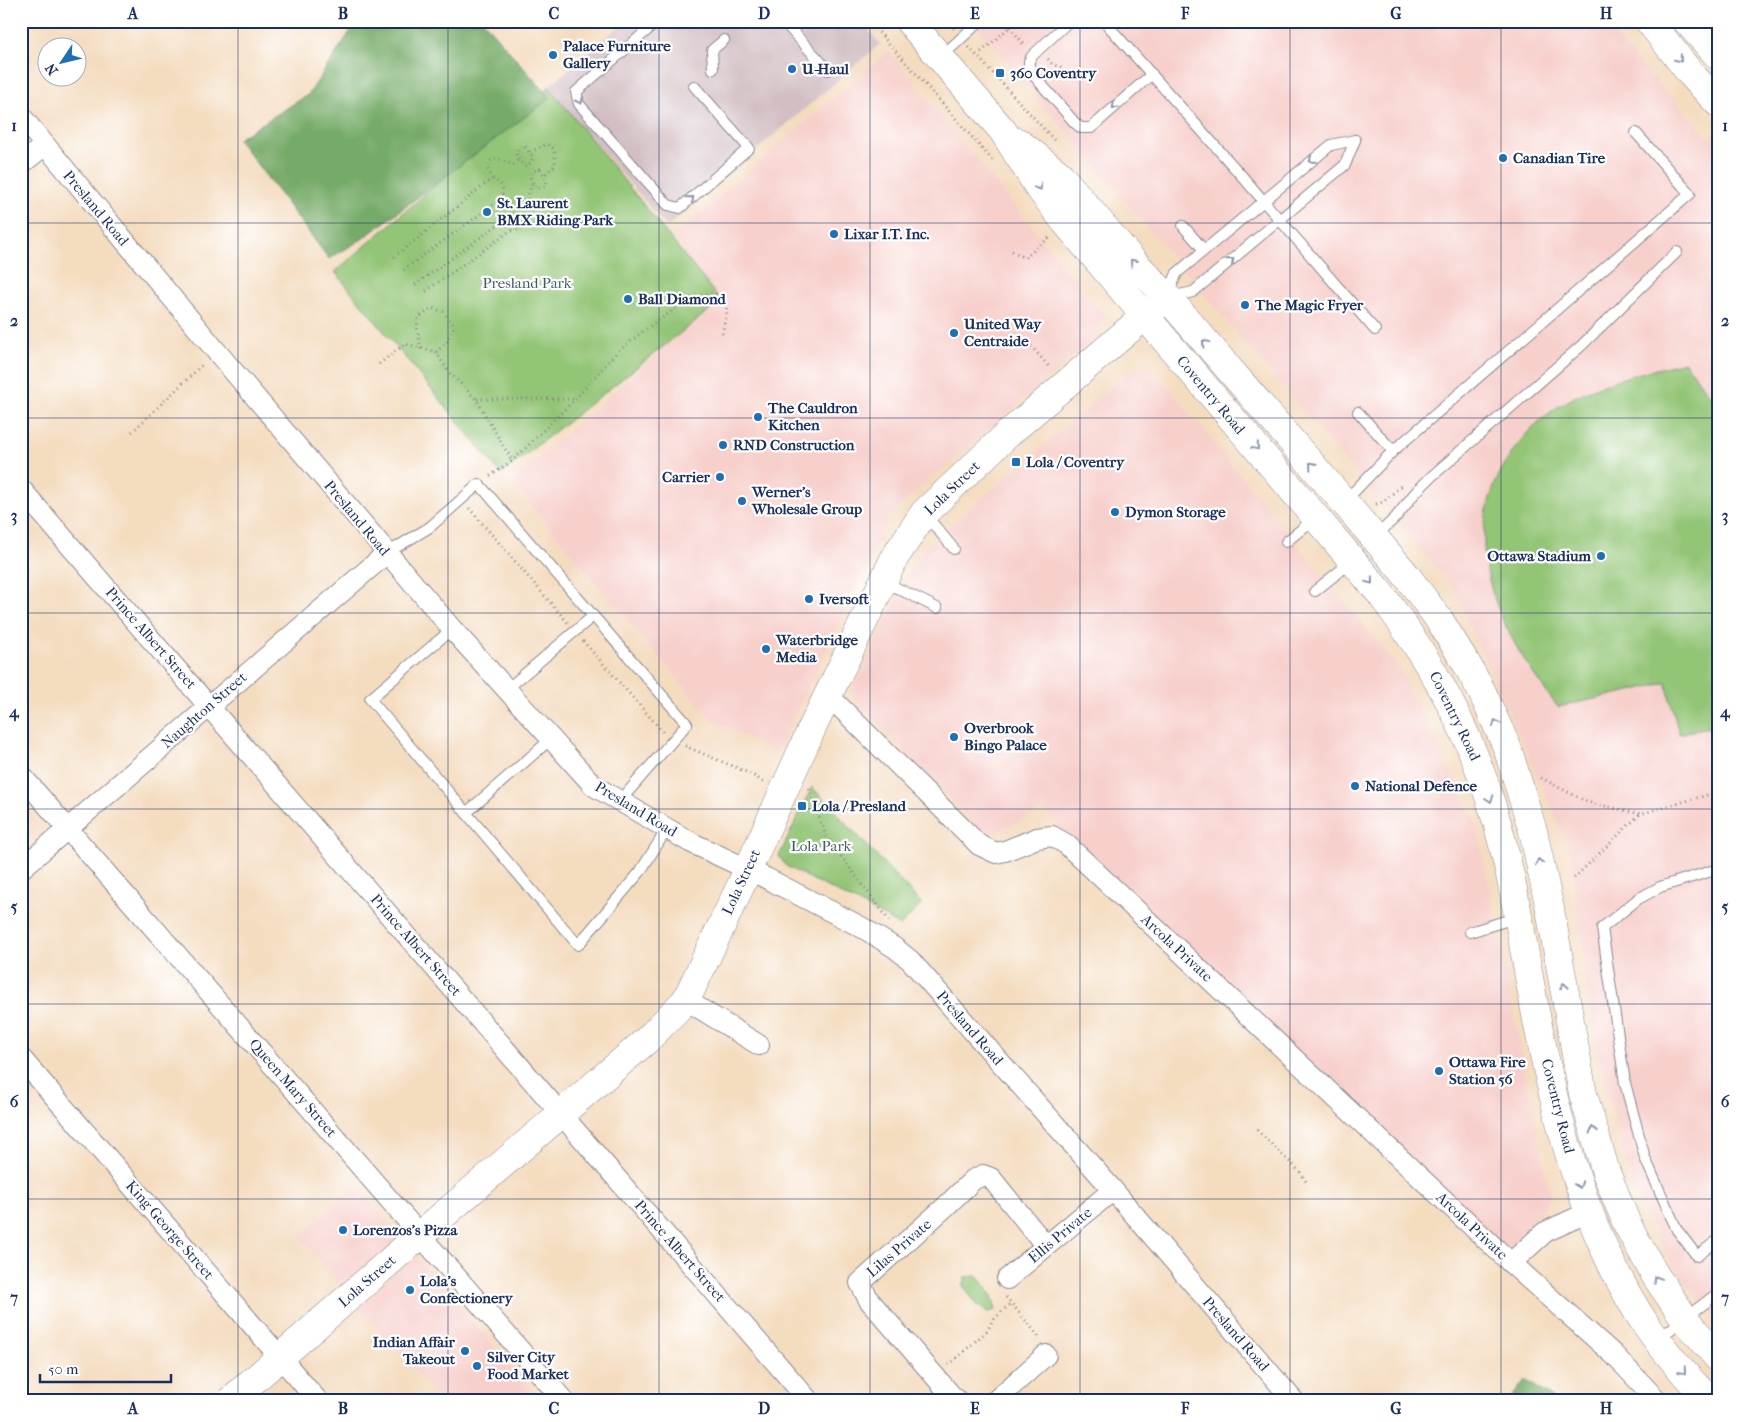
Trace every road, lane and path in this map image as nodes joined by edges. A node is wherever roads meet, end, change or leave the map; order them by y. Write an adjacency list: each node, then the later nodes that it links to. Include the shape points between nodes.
1 (658, 21): 17 (lane, one-way to 17, via 576,92 579,104 668,205 680,208 749,148)
2 (783, 21): 15 (lane)
3 (909, 21): 13 (main road, Coventry Road)
4 (980, 21): 13 (lane)
5 (1017, 21): 11 (path)
6 (1069, 21): 16 (lane, one-way to 6, via 1091,128 1081,128 1029,70 1032,56)
7 (1104, 21): 16 (lane)
8 (1648, 21): 18 (main road, one-way to 18)
9 (1687, 21): 12 (main road)
10 (724, 40): 14 (lane, via 712,50)
11 (980, 52)
12 (1718, 56)
13 (941, 57): 20 (main road, Coventry Road)
14 (714, 69)
15 (828, 70)
16 (1152, 74): 30 (lane)
17 (694, 86)
18 (1718, 103)
19 (21, 116): 22 (street, Presland Road)
20 (1003, 131): 43 (main road, Coventry Road, one-way to 20, via 1060,175); 44 (main road, Coventry Road, one-way to 44, via 1039,188 1066,223)
21 (1636, 134): 57 (lane, via 1690,194)
22 (44, 146): 25 (street); 49 (street, Presland Road)
23 (530, 152): 24 (path, via 526,147 519,148 516,154); 24 (path, via 533,156 531,163 524,166); 26 (path, via 547,144 553,148 555,165)
24 (519, 160): 27 (path, via 513,165 497,158 491,162 488,168)
25 (21, 164)
26 (544, 175): 28 (path, via 540,170 533,171 530,177); 28 (path, via 547,180 545,186 538,189)
27 (493, 179): 29 (path, via 503,188); 39 (path)
28 (533, 183): 34 (path)
29 (500, 200): 31 (path, via 508,203 512,211); 40 (path)
30 (1263, 202): 32 (lane); 32 (lane, one-way to 30, via 1344,165 1355,140 1330,145); 36 (lane)
31 (507, 218): 34 (path, via 515,217); 41 (path)
32 (1279, 220): 43 (lane, one-way to 32, via 1193,292); 45 (lane)
33 (1183, 226): 36 (lane)
34 (521, 230): 42 (path, via 510,231)
35 (1054, 234): 37 (path, via 1025,258)
36 (1204, 250): 43 (lane, via 1177,273)
37 (1012, 251)
38 (1678, 252): 65 (lane, via 1581,346 1432,476)
39 (394, 257)
40 (403, 270)
41 (415, 285)
42 (426, 291)
43 (1166, 298): 44 (main road, Lola Street); 62 (main road, Coventry Road, one-way to 43)
44 (1146, 316): 63 (main road, Lola Street, via 1022,420); 64 (main road, Coventry Road, one-way to 64)
45 (1375, 330)
46 (722, 334): 54 (path, via 726,302 714,293 694,296 617,352)
47 (1031, 346): 52 (path)
48 (421, 348): 50 (path); 50 (path, via 418,318 432,308 444,312 454,326 447,342); 51 (path, via 405,344)
49 (217, 352): 56 (path); 68 (street, Presland Road)
50 (436, 352): 53 (path, via 448,371)
51 (379, 364)
52 (1056, 374)
53 (476, 399): 54 (path); 58 (path)
54 (575, 399): 58 (path)
55 (1358, 412): 57 (lane)
56 (132, 432)
57 (1393, 451): 62 (lane)
58 (512, 460): 59 (path)
59 (479, 484): 61 (lane); 73 (lane)
60 (21, 489): 78 (street, Prince Albert Street)
61 (462, 499): 68 (lane, via 430,527); 75 (path)
62 (1344, 502): 64 (main road); 65 (main road, Coventry Road)
63 (924, 513): 67 (lane); 70 (main road, Lola Street, via 895,557)
64 (1316, 518): 66 (lane); 69 (main road, Coventry Road)
65 (1374, 537): 99 (main road, Coventry Road, one-way to 65, via 1550,909 1534,840 1506,747 1482,692 1453,640)
66 (1286, 542)
67 (954, 549)
68 (387, 553): 74 (street, Presland Road); 78 (street, Naughton Street)
69 (1353, 561): 71 (lane); 95 (main road, Coventry Road, one-way to 95, via 1418,647 1462,724 1494,809)
70 (884, 581): 72 (lane); 77 (main road, Lola Street)
71 (1315, 591)
72 (937, 608)
73 (594, 616): 75 (lane); 80 (lane, via 687,724)
74 (452, 629): 76 (street, Presland Road); 87 (lane, via 370,699)
75 (575, 631): 76 (lane); 80 (path, via 661,731)
76 (507, 689): 79 (street, Presland Road)
77 (828, 695): 92 (main road, Lola Street); 110 (street, Arcola Private, via 979,846 996,853 1052,836 1066,844)
78 (209, 705): 89 (street, Naughton Street); 102 (street, Prince Albert Street)
79 (551, 739): 86 (street, Presland Road, via 594,786); 87 (lane)
80 (673, 739): 84 (path); 86 (lane)
81 (21, 775): 89 (street, Queen Mary Street)
82 (1541, 778): 88 (path, via 1587,802)
83 (807, 783): 97 (path, via 826,836 894,928)
84 (768, 785)
85 (1718, 792): 88 (path)
86 (620, 801): 90 (street, Presland Road)
87 (466, 812): 90 (lane, via 578,945 640,872)
88 (1640, 814): 94 (path)
89 (67, 829): 91 (street, Naughton Street); 107 (street, Queen Mary Street)
90 (667, 829): 92 (street, Presland Road)
91 (21, 868)
92 (748, 869): 97 (street, Presland Road); 98 (main road, Lola Street)
93 (1718, 869): 108 (lane, via 1660,886 1602,928 1625,1083 1645,1158 1677,1230 1697,1256)
94 (1574, 878)
95 (1519, 917): 96 (lane); 99 (main road, Coventry Road)
96 (1470, 932)
97 (895, 948): 105 (street, Presland Road, via 910,960)
98 (686, 1000): 100 (street); 102 (main road, Lola Street, via 648,1039)
99 (1556, 1035): 106 (main road, Coventry Road, one-way to 106, via 1570,1157); 114 (main road, Coventry Road, one-way to 99, via 1640,1249 1616,1198)
100 (759, 1045)
101 (21, 1058): 117 (street, King George Street)
102 (561, 1113): 107 (main road, Lola Street); 123 (street, Prince Albert Street)
103 (1257, 1130): 104 (path)
104 (1307, 1183)
105 (1112, 1190): 109 (street, Ellis Private); 126 (street, Presland Road)
106 (1589, 1212): 110 (street, Arcola Private, via 1545,1232); 115 (main road, Coventry Road, via 1610,1263)
107 (420, 1235): 117 (main road, Lola Street); 122 (street, Queen Mary Street)
108 (1718, 1240)
109 (1046, 1246): 111 (street, Ellis Private); 119 (street, Lilas Private, via 991,1178 982,1175 860,1283 868,1300)
110 (1511, 1263): 127 (street, Arcola Private, via 1613,1354)
111 (1007, 1279): 113 (path, via 1006,1297)
112 (1718, 1293): 114 (lane)
113 (1011, 1303): 116 (path, via 1037,1333); 119 (path, via 992,1321 988,1330)
114 (1685, 1319): 115 (lane); 118 (main road, Coventry Road)
115 (1657, 1340): 128 (main road, Coventry Road, one-way to 128)
116 (1046, 1355): 125 (street)
117 (280, 1357): 120 (main road, Lola Street); 121 (street, King George Street)
118 (1718, 1358)
119 (936, 1377): 124 (street, Lilas Private)
120 (230, 1401)
121 (318, 1401)
122 (564, 1401)
123 (809, 1401)
124 (958, 1401)
125 (995, 1401)
126 (1294, 1401)
127 (1658, 1401)
128 (1710, 1401)

